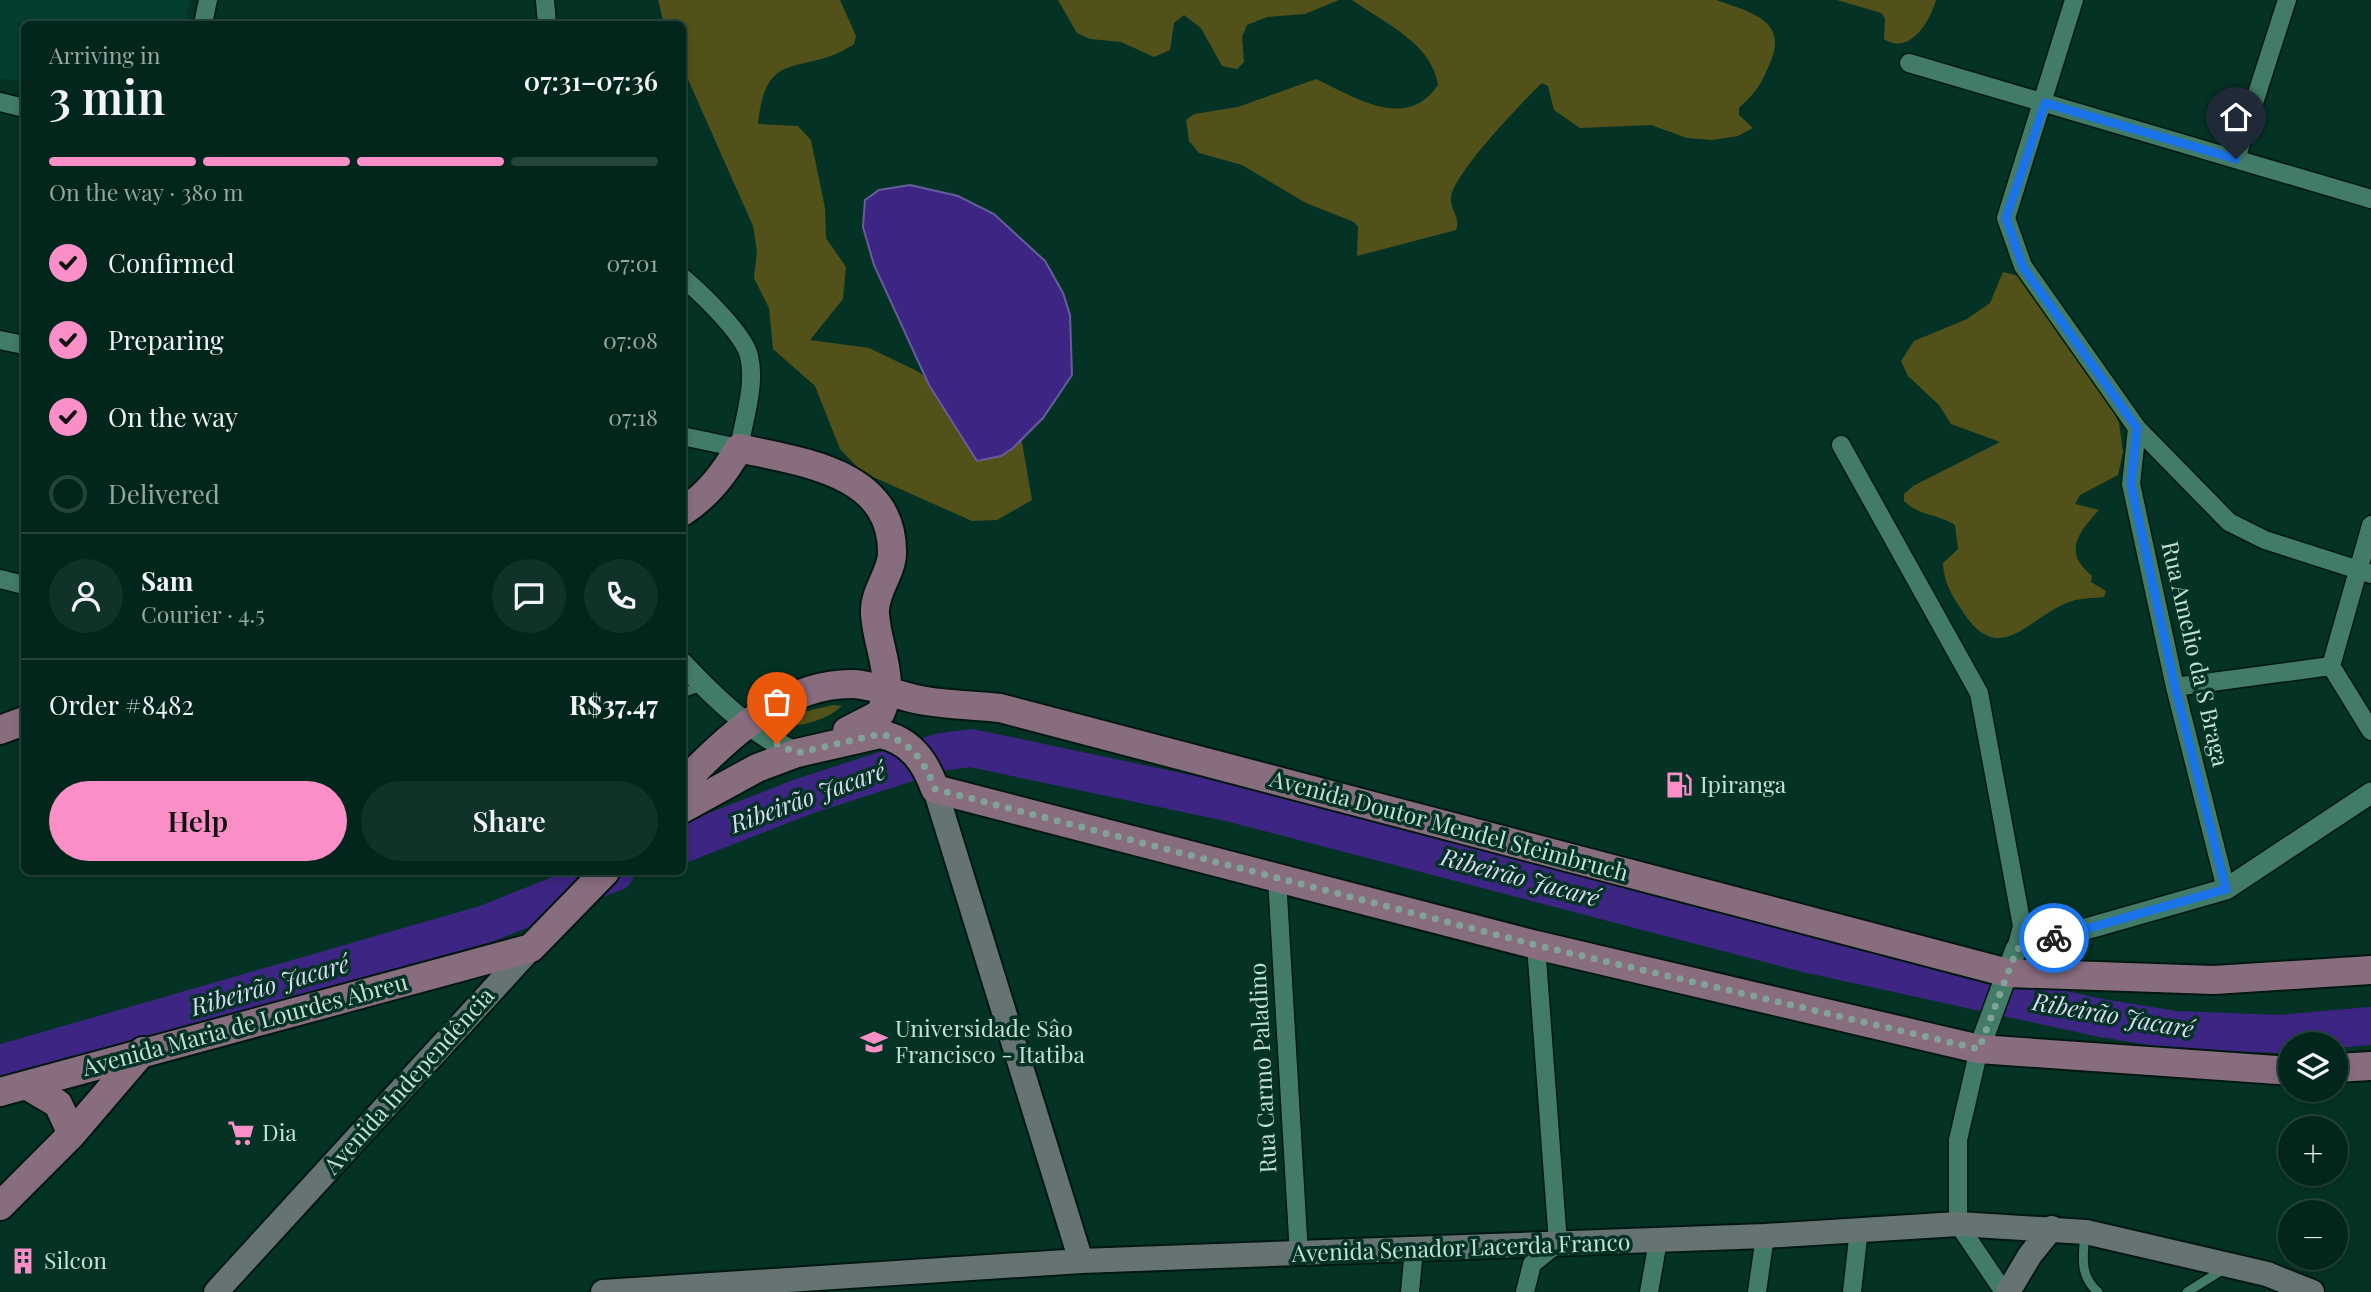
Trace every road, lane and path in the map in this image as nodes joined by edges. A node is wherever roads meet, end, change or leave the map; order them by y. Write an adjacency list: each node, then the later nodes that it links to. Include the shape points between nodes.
1 (208, 0): 5 (street)
2 (545, 0): 6 (street)
3 (2074, 0): 9 (street)
4 (2287, 0): 11 (street)
5 (204, 21)
6 (547, 21)
7 (1909, 63): 9 (street)
8 (0, 102): 10 (street)
9 (2045, 103): 11 (street); 16 (street, via 2006,218 2023,267)
10 (21, 107)
11 (2236, 159): 12 (street)
12 (2371, 199)
13 (686, 280): 19 (street, via 749,354 750,381)
14 (0, 340): 15 (street)
15 (21, 344)
16 (2137, 428): 22 (street, via 2229,522 2265,540); 28 (street, Rua Amelio da S Braga, via 2131,484)
17 (686, 437): 19 (street)
18 (1841, 445): 46 (street, via 1979,693 2022,926)
19 (739, 448): 20 (main road, via 701,500); 29 (main road, via 829,469 860,485 877,503 887,520 892,554 874,612)
20 (686, 509)
21 (2371, 525): 22 (street)
22 (2366, 572): 25 (street)
23 (0, 579): 24 (street)
24 (21, 584)
25 (2331, 666): 28 (street); 34 (street)
26 (686, 667): 27 (street)
27 (704, 685): 30 (lane); 32 (street)
28 (2175, 687): 43 (street, Rua Amelio da S Braga)
29 (887, 691): 32 (main road, via 853,684 835,686 776,705); 35 (main road, via 880,714 853,730); 46 (main road, Avenida Doutor Mendel Steimbruch, via 925,701 1000,708)
30 (686, 692)
31 (21, 722): 33 (main road)
32 (747, 724): 35 (street); 36 (main road)
33 (0, 730)
34 (2371, 731)
35 (787, 748): 37 (main road, via 880,734 893,737 922,760); 39 (main road, via 730,766); 40 (main road)
36 (686, 780)
37 (933, 783): 42 (main road); 65 (main road)
38 (2371, 793): 43 (street)
39 (686, 796)
40 (686, 807)
41 (602, 875): 45 (main road, Avenida Independência)
42 (1277, 878): 44 (main road); 64 (street, Rua Carmo Paladino)
43 (2226, 889): 46 (street)
44 (1536, 945): 48 (main road); 62 (street)
45 (531, 948): 49 (main road, Avenida Maria de Lourdes Abreu); 67 (main road, Avenida Independência)
46 (2009, 969): 47 (main road, Avenida Doutor Mendel Steimbruch, via 2214,980); 48 (street)
47 (2371, 971)
48 (1982, 1042): 52 (main road); 56 (street, via 1958,1140)
49 (142, 1051): 53 (main road, Avenida Maria de Lourdes Abreu); 54 (main road)
50 (2371, 1066): 51 (main road)
51 (2348, 1067)
52 (2278, 1070)
53 (13, 1088): 54 (main road, via 58,1104)
54 (72, 1133): 55 (main road)
55 (0, 1206)
56 (1958, 1224): 57 (main road, Avenida Senador Lacerda Franco); 58 (main road, Avenida Senador Lacerda Franco); 74 (street)
57 (2052, 1228): 59 (main road, Avenida Senador Lacerda Franco); 74 (main road)
58 (1859, 1229): 60 (main road, Avenida Senador Lacerda Franco); 73 (street)
59 (2086, 1232): 66 (main road, Avenida Senador Lacerda Franco); 75 (lane, via 2082,1266)
60 (1765, 1236): 61 (main road, Avenida Senador Lacerda Franco); 72 (street)
61 (1658, 1241): 62 (main road, Avenida Senador Lacerda Franco); 71 (street)
62 (1558, 1243): 63 (main road, Avenida Senador Lacerda Franco); 70 (street, via 1532,1264)
63 (1414, 1249): 64 (main road, Avenida Senador Lacerda Franco); 69 (street)
64 (1298, 1255): 65 (main road, Avenida Senador Lacerda Franco)
65 (1081, 1261): 68 (main road, Avenida Senador Lacerda Franco)
66 (2230, 1265): 76 (lane); 77 (main road, Avenida Senador Lacerda Franco)
67 (216, 1292)
68 (603, 1292)
69 (1410, 1292)
70 (1525, 1292)
71 (1649, 1292)
72 (1757, 1292)
73 (1852, 1292)
74 (2006, 1292)
75 (2098, 1292)
76 (2187, 1292)
77 (2312, 1292)

